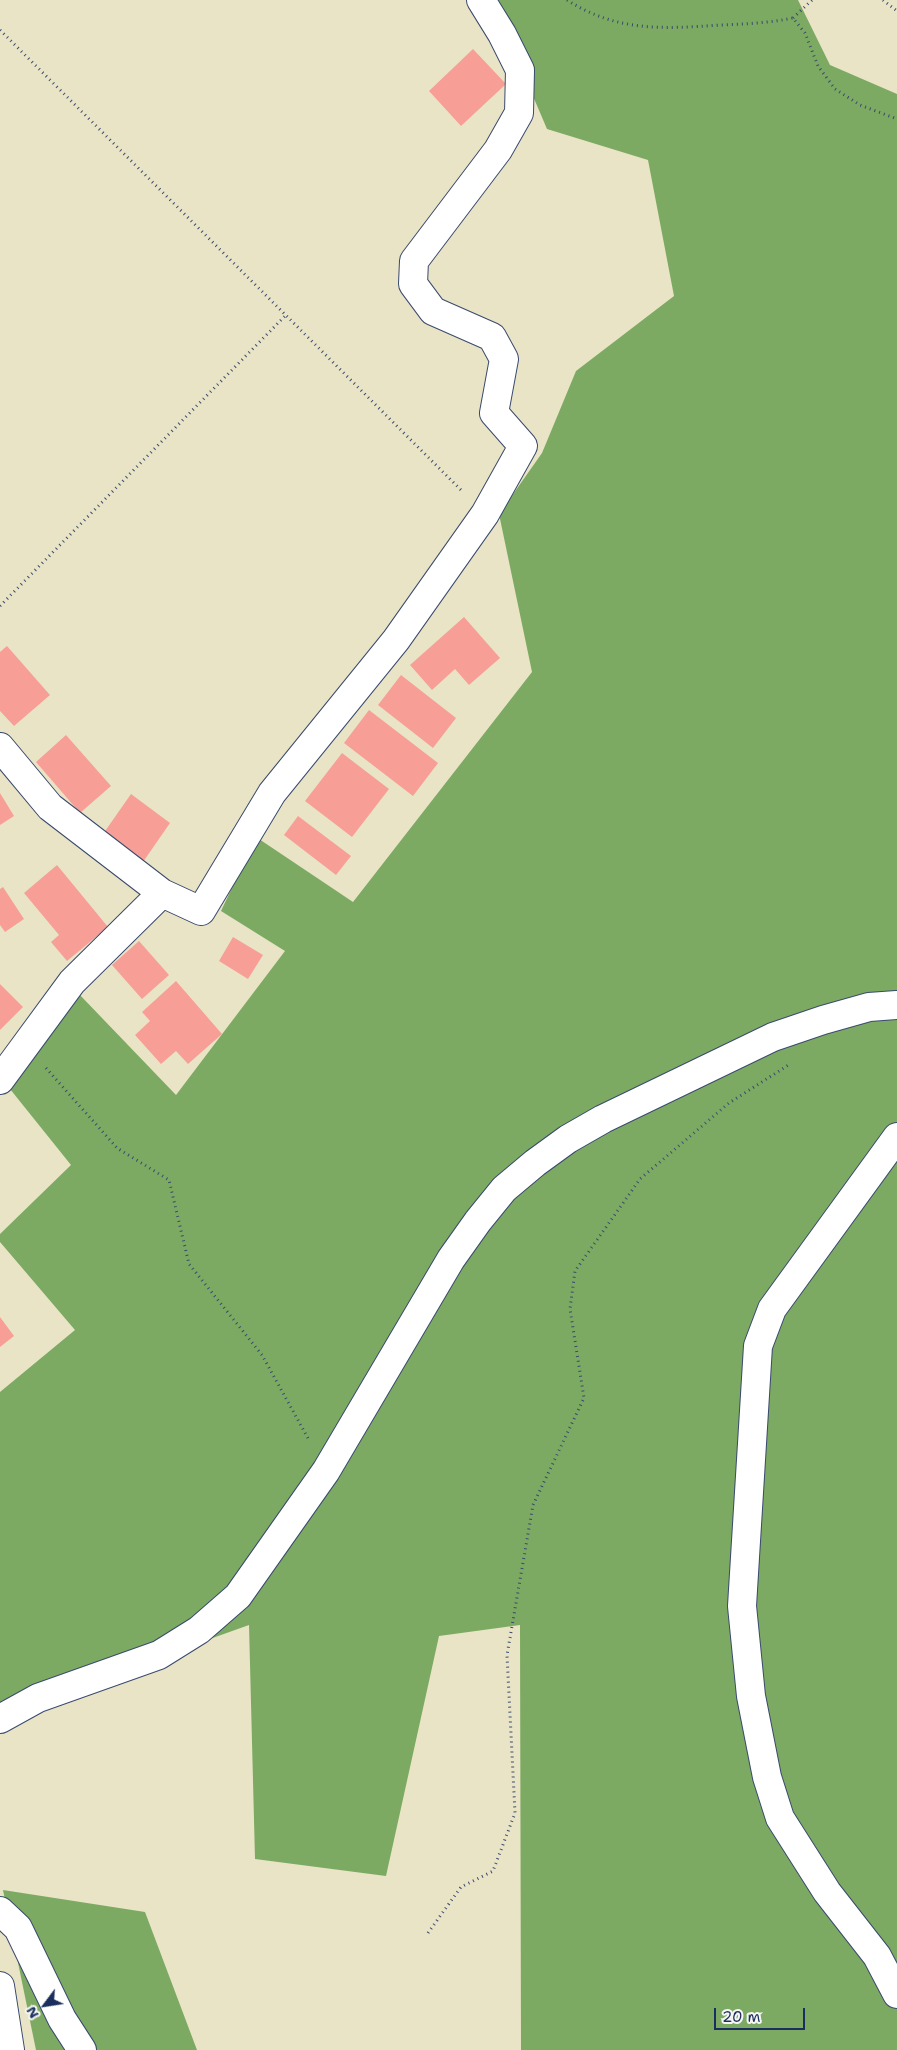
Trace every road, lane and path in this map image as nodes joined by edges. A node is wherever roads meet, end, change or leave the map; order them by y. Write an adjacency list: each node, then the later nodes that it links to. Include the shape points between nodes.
1 (481, 0): 10 (street, via 520,70 519,113 498,150 414,261 413,284 433,311 492,337 504,359 494,412 523,446)
2 (567, 0): 6 (path, via 583,10 624,24 664,28)
3 (812, 0): 6 (path)
4 (883, 0): 5 (path)
5 (897, 11)
6 (793, 18): 8 (path, via 805,33 818,66 835,89 860,105)
7 (0, 30): 9 (path)
8 (897, 119)
9 (286, 315): 10 (path); 11 (path)
10 (485, 514): 13 (street, via 396,640 272,792 201,911)
11 (0, 606)
12 (0, 747): 13 (street, via 50,807)
13 (162, 893): 15 (street, via 72,982)
14 (897, 1005): 19 (street, via 869,1007 773,1037 603,1119 535,1163 504,1189 451,1259)
15 (26, 1045): 17 (street); 19 (path, via 117,1148 169,1180 189,1264 262,1355)
16 (794, 1062): 22 (path, via 730,1103 640,1179 575,1271 570,1309 584,1398 533,1505 507,1655 515,1813 494,1871 461,1887)
17 (0, 1080)
18 (897, 1137): 24 (street, via 772,1309 758,1346 742,1606 751,1696 767,1778 780,1818 827,1892 877,1956)
19 (326, 1471): 20 (street, via 238,1596 199,1630 159,1655 38,1698)
20 (0, 1719)
21 (0, 1911): 26 (street, via 18,1928 62,2019)
22 (428, 1932)
23 (0, 1986): 25 (street)
24 (897, 1994)
25 (10, 2050)
26 (82, 2050)

